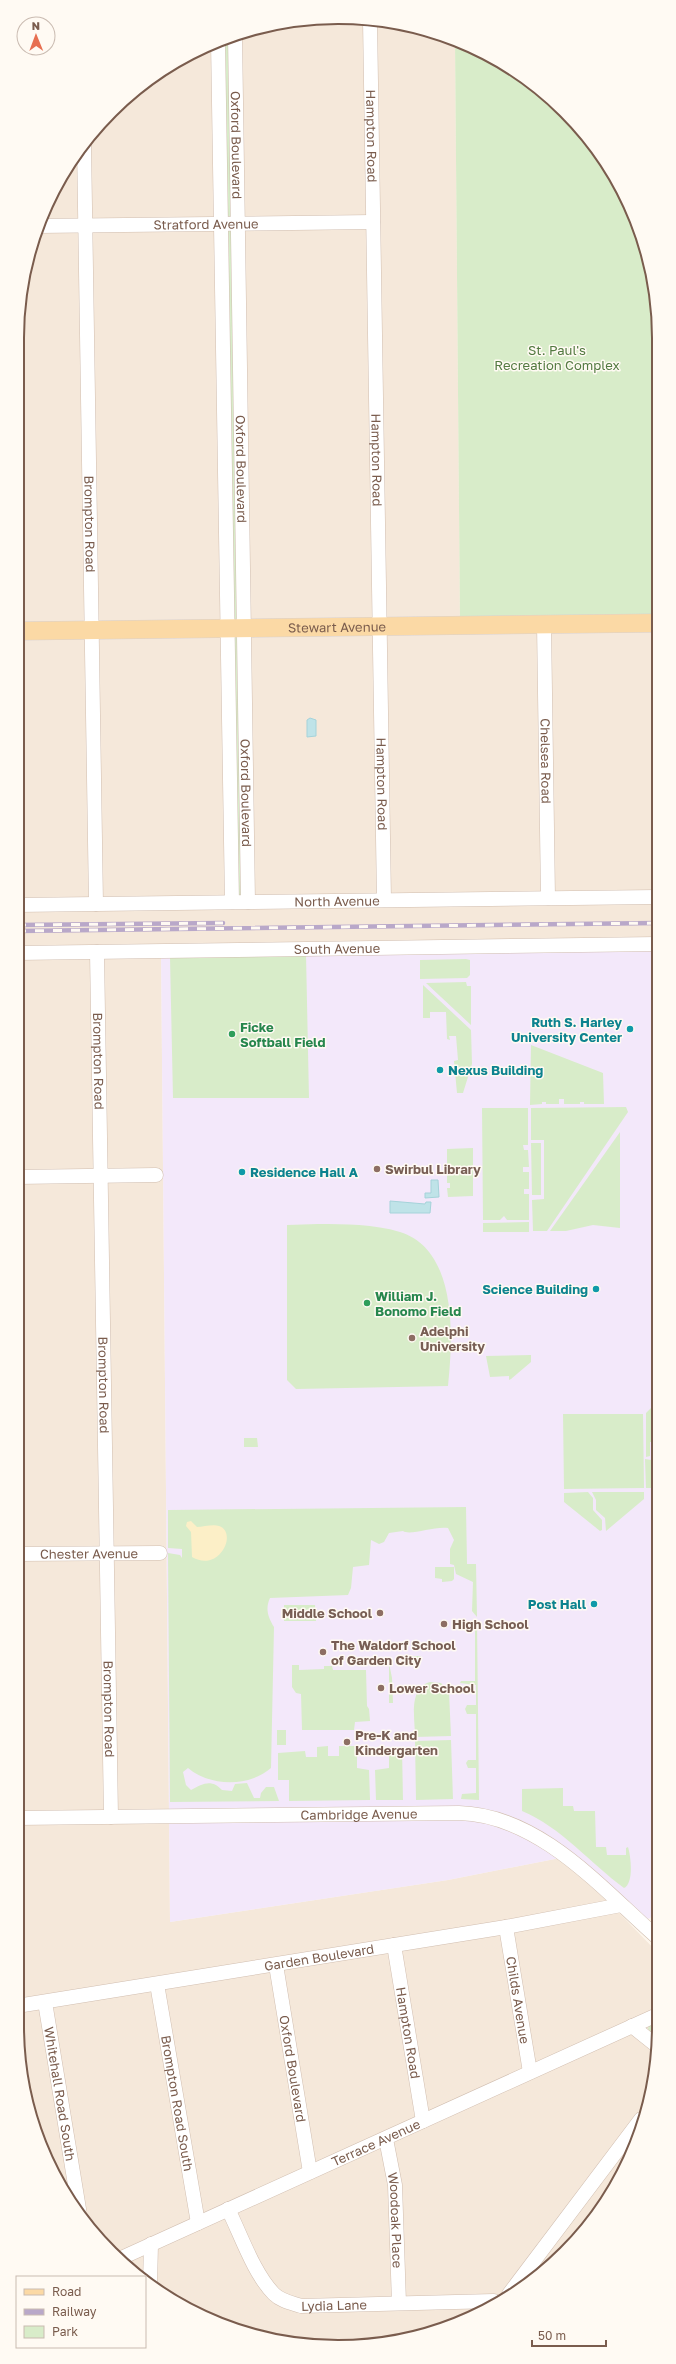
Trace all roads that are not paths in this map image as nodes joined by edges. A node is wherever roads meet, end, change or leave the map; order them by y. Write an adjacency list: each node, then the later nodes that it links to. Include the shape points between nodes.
1 (370, 26): 7 (street, Hampton Road)
2 (235, 42): 4 (street, Oxford Boulevard)
3 (218, 48): 5 (street, Oxford Boulevard)
4 (236, 62): 5 (street); 9 (street, Oxford Boulevard)
5 (218, 63): 8 (street, Oxford Boulevard)
6 (84, 154): 11 (street, Brompton Road)
7 (373, 222): 9 (street, Stratford Avenue); 18 (street, Hampton Road)
8 (221, 224): 9 (street, Stratford Avenue); 11 (street, Stratford Avenue); 12 (street, Oxford Boulevard)
9 (238, 224): 13 (street, Oxford Boulevard)
10 (45, 226): 11 (street, Stratford Avenue)
11 (85, 226): 20 (street, Brompton Road)
12 (223, 358): 13 (street); 14 (street, Oxford Boulevard)
13 (240, 358): 15 (street, Oxford Boulevard)
14 (226, 490): 15 (street); 19 (street, Oxford Boulevard)
15 (242, 490): 19 (street, Oxford Boulevard)
16 (652, 623): 17 (main road, Stewart Avenue)
17 (544, 624): 18 (main road, Stewart Avenue); 25 (street, Chelsea Road)
18 (380, 626): 19 (main road, Stewart Avenue); 26 (street, Hampton Road)
19 (236, 628): 20 (main road, Stewart Avenue); 22 (street, Oxford Boulevard); 23 (street, Oxford Boulevard)
20 (92, 630): 21 (main road, Stewart Avenue); 29 (street, Brompton Road)
21 (24, 631)
22 (246, 769): 23 (street); 28 (street, Oxford Boulevard)
23 (230, 770): 27 (street, Oxford Boulevard)
24 (652, 897): 25 (street, North Avenue)
25 (548, 898): 26 (street, North Avenue)
26 (384, 900): 28 (street, North Avenue)
27 (232, 902): 28 (street, North Avenue); 29 (street, North Avenue)
28 (248, 902)
29 (96, 904): 30 (street, North Avenue)
30 (24, 905)
31 (652, 944): 32 (street, South Avenue)
32 (97, 952): 33 (street, South Avenue); 35 (street, Brompton Road)
33 (24, 953)
34 (156, 1175): 35 (street)
35 (101, 1176): 36 (street); 37 (street, Brompton Road)
36 (24, 1177)
37 (107, 1553): 38 (street, Chester Avenue); 39 (street, Chester Avenue); 40 (street, Brompton Road)
38 (160, 1553)
39 (24, 1554)
40 (111, 1817): 41 (street, Cambridge Avenue); 42 (street, Cambridge Avenue, via 459,1813 484,1815 514,1824 544,1841)
41 (24, 1818)
42 (621, 1905): 43 (street, Garden Boulevard); 44 (street, Cambridge Avenue)
43 (506, 1927): 45 (street, Garden Boulevard); 53 (street, Childs Avenue)
44 (652, 1933)
45 (394, 1945): 46 (street, Garden Boulevard); 54 (street, Hampton Road)
46 (276, 1965): 47 (street, Garden Boulevard); 57 (street, Oxford Boulevard)
47 (157, 1984): 48 (street, Garden Boulevard); 60 (street, Brompton Road South)
48 (45, 2002): 49 (street, Garden Boulevard); 58 (street, Whitehall Road South)
49 (24, 2005)
50 (652, 2017): 51 (street, Terrace Avenue)
51 (632, 2026): 52 (street); 53 (street, Terrace Avenue)
52 (651, 2041)
53 (530, 2072): 54 (street, Terrace Avenue)
54 (423, 2121): 56 (street, Terrace Avenue)
55 (635, 2127): 64 (street)
56 (386, 2139): 57 (street, Terrace Avenue); 66 (street, Woodoak Place, via 394,2185)
57 (310, 2172): 59 (street, Terrace Avenue)
58 (78, 2201)
59 (228, 2209): 60 (street, Terrace Avenue); 66 (street, Lydia Lane, via 262,2280 284,2301 301,2306)
60 (198, 2223): 61 (street, Terrace Avenue)
61 (151, 2244): 62 (street, Terrace Avenue); 63 (street)
62 (125, 2256)
63 (150, 2277)
64 (517, 2284)
65 (488, 2302): 66 (street, Lydia Lane)
66 (399, 2303)

